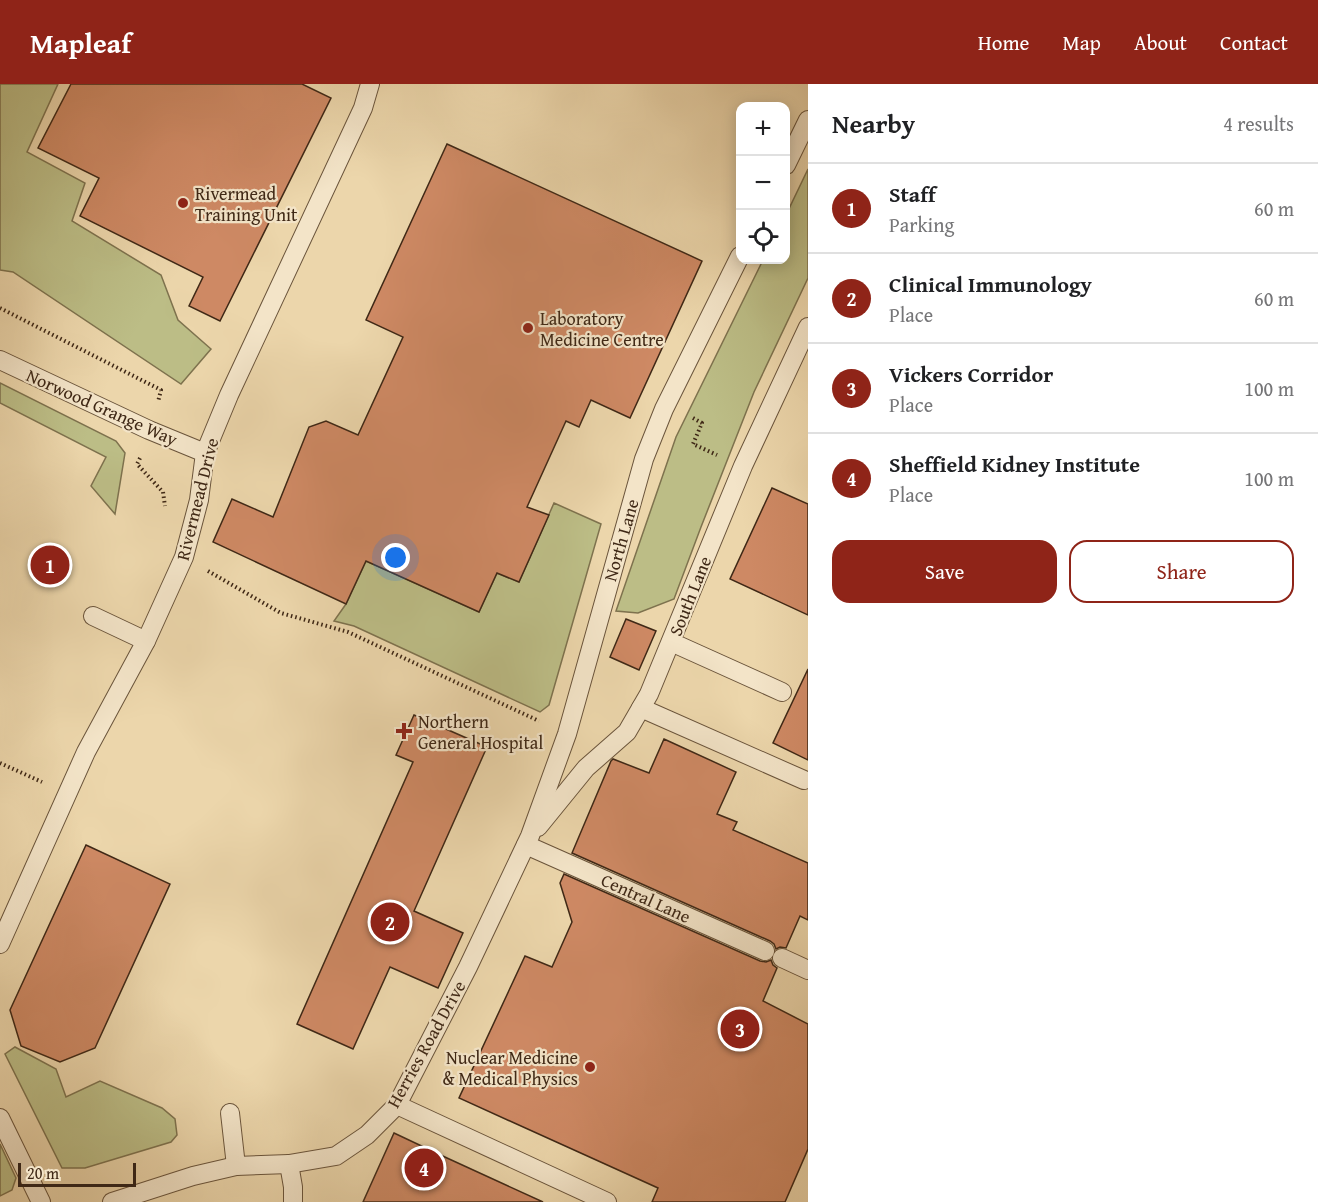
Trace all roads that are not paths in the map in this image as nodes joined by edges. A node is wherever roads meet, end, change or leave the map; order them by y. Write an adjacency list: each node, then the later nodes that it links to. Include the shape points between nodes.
1 (370, 84): 7 (lane, Rivermead Drive, via 363,108)
2 (808, 120): 3 (lane)
3 (790, 157)
4 (737, 264): 14 (lane, North Lane, via 644,459 567,734)
5 (808, 327): 10 (lane, South Lane, via 743,466)
6 (0, 360): 7 (lane, Norwood Grange Way)
7 (205, 453): 9 (lane, Rivermead Drive, via 199,500 184,557)
8 (93, 616): 9 (lane)
9 (146, 641): 15 (lane, Rivermead Drive, via 86,752)
10 (671, 642): 11 (lane); 12 (lane, South Lane)
11 (782, 692)
12 (641, 708): 13 (lane); 14 (lane, South Lane, via 627,732 586,768)
13 (804, 780)
14 (528, 841): 16 (lane, Central Lane); 19 (lane, Herries Road Drive)
15 (0, 944)
16 (765, 951)
17 (782, 958): 18 (lane)
18 (808, 970)
19 (397, 1105): 22 (lane, Herries Road Drive, via 368,1135 336,1156); 27 (lane)
20 (230, 1113): 23 (lane)
21 (0, 1118): 24 (lane)
22 (289, 1164): 23 (lane, Herries Road Drive); 26 (lane)
23 (236, 1166): 25 (lane, Herries Road Drive)
24 (41, 1202)
25 (112, 1202)
26 (293, 1202)
27 (607, 1202)

